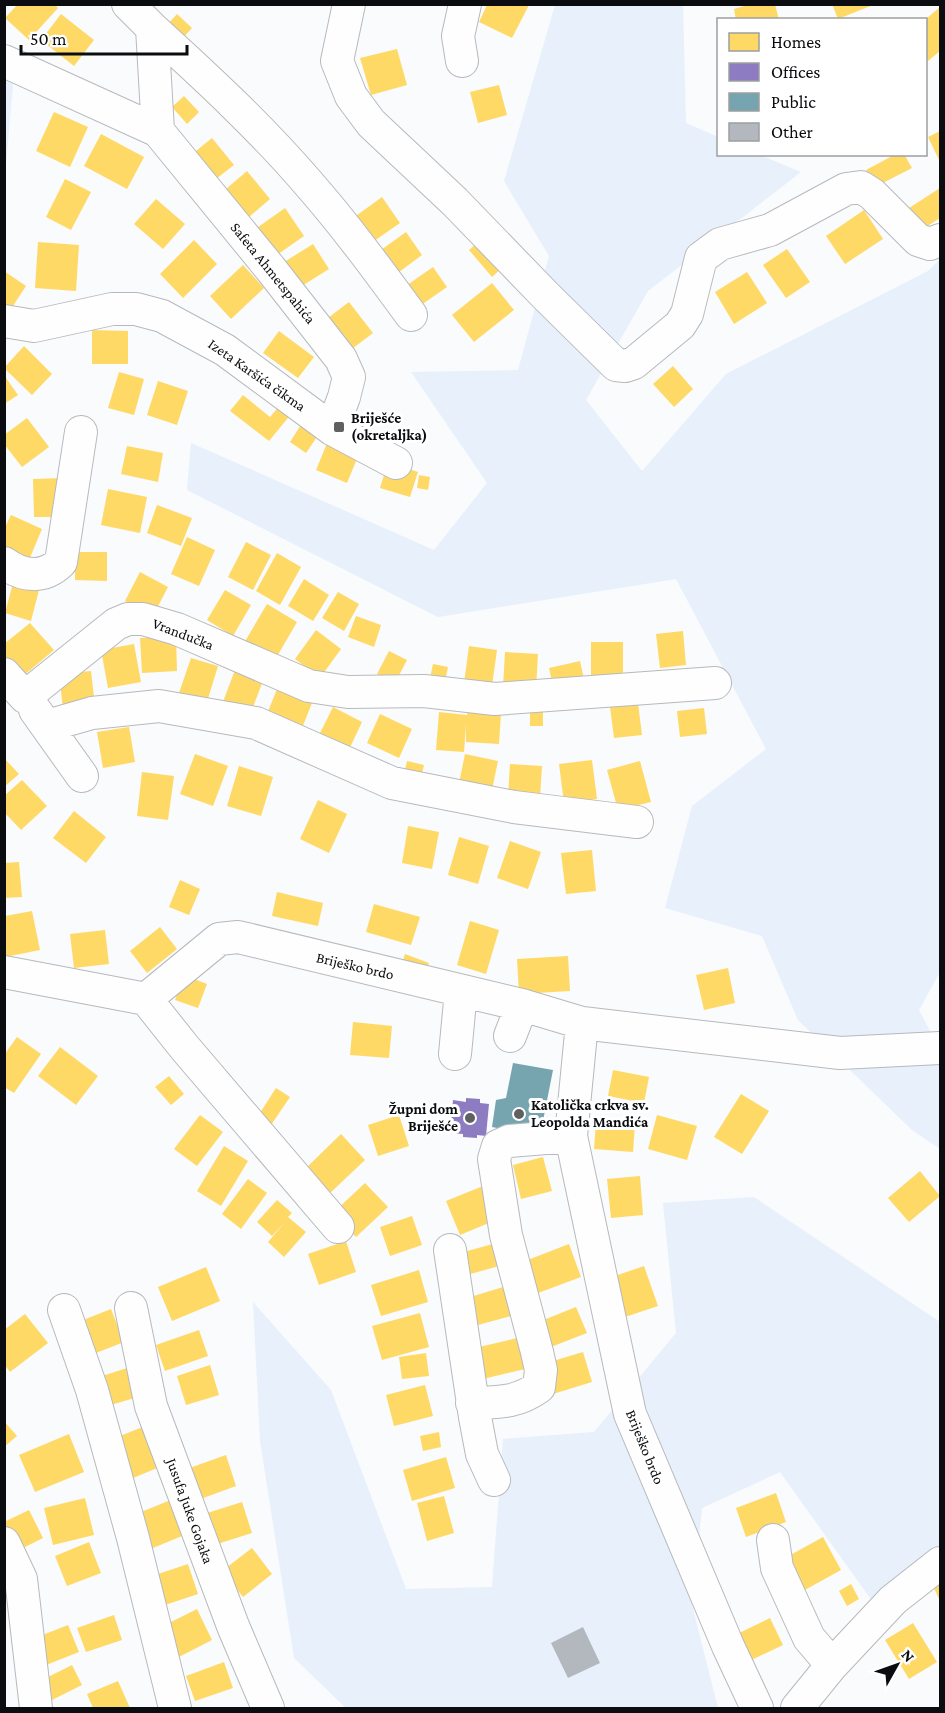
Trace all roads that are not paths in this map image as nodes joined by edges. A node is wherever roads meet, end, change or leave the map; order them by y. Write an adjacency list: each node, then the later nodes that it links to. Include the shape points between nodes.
1 (128, 4): 4 (street)
2 (349, 4): 8 (street, via 337,61 343,80 371,123 616,365 634,363 680,325 687,314 701,258 720,244 770,230 846,189 861,187 872,194 918,240 930,244)
3 (465, 4): 6 (street, via 458,36)
4 (152, 28): 7 (street); 9 (street, via 246,115 309,184)
5 (4, 61): 7 (street, Safeta Ahmetspahića)
6 (462, 61)
7 (158, 131): 11 (street, Safeta Ahmetspahića, via 341,359 349,377)
8 (940, 240)
9 (411, 315)
10 (4, 321): 11 (street, Izeta Karšića čikma, via 34,326 112,309 136,309 162,316 225,350)
11 (332, 429): 13 (street, Izeta Karšića čikma)
12 (81, 432): 14 (street, via 60,562 52,571 39,575 12,569)
13 (396, 463)
14 (4, 563)
15 (714, 683): 16 (street, Vrandučka, via 495,699 424,692 348,692 309,686 177,629 128,619)
16 (15, 686): 17 (street)
17 (47, 726): 18 (street); 19 (street, via 92,713 159,706 256,723 392,783 514,807)
18 (82, 776)
19 (637, 822)
20 (4, 972): 22 (street)
21 (461, 991): 22 (street, Briješko brdo, via 238,937 219,939); 23 (street, Briješko brdo); 27 (street)
22 (146, 999): 29 (street)
23 (522, 1005): 24 (street, Briješko brdo); 25 (street)
24 (582, 1023): 26 (street, Briješko brdo, via 840,1053); 28 (street, Briješko brdo)
25 (510, 1036)
26 (940, 1048)
27 (455, 1054)
28 (571, 1136): 33 (street, via 509,1141 498,1146 494,1159 506,1235 541,1370 539,1387 527,1396 513,1401); 42 (street, Briješko brdo, via 630,1414)
29 (338, 1227)
30 (450, 1250): 33 (street)
31 (131, 1308): 41 (street, Jusufa Juke Gojaka, via 151,1406 233,1626)
32 (64, 1310): 40 (street, via 92,1390)
33 (472, 1403): 34 (street, via 482,1454)
34 (494, 1480)
35 (773, 1540): 38 (street, via 777,1568 809,1638)
36 (4, 1543): 39 (street, via 21,1579)
37 (940, 1563): 38 (street, via 892,1599)
38 (832, 1665): 43 (street)
39 (36, 1708)
40 (175, 1708)
41 (268, 1708)
42 (756, 1708)
43 (797, 1708)

